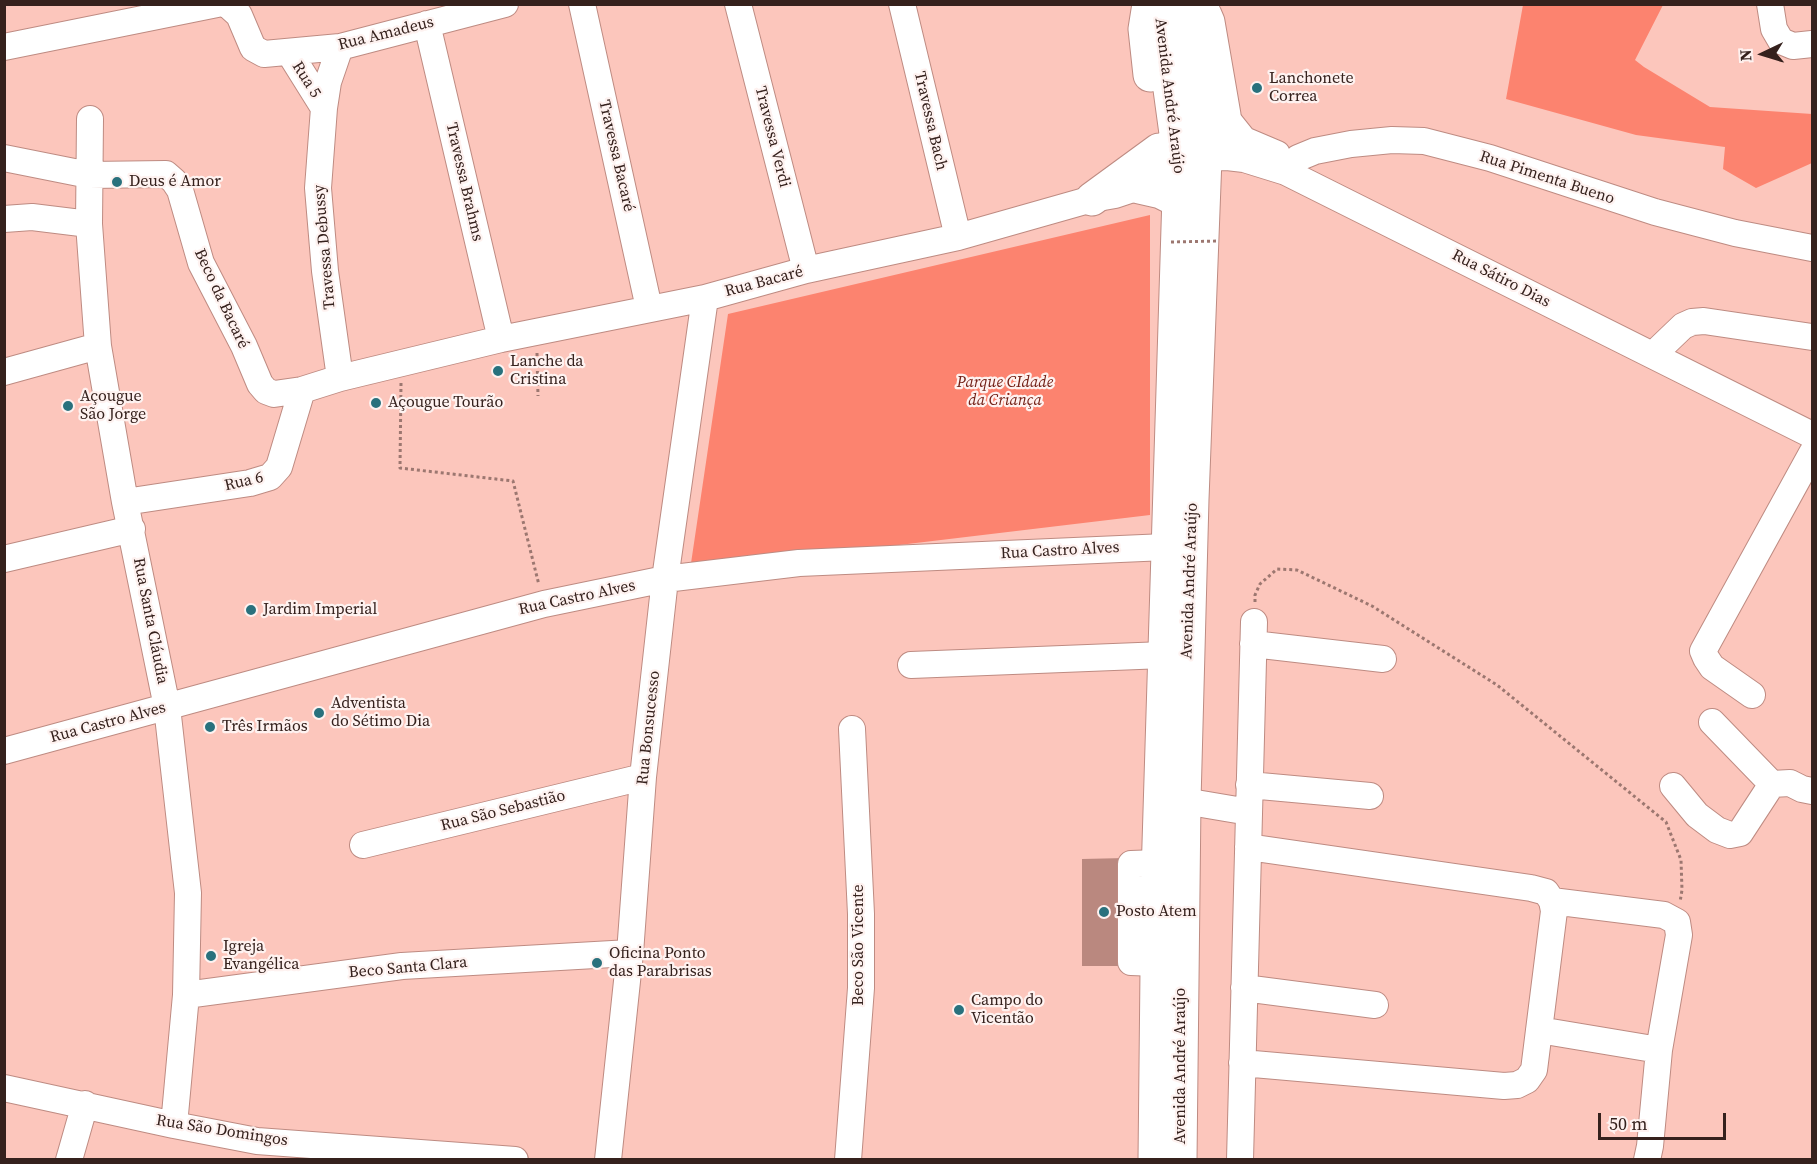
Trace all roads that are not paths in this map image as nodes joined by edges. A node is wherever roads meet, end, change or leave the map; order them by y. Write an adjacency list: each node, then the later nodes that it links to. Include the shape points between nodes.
1 (217, 4): 14 (street)
2 (224, 4): 16 (street, Rua 5, via 239,15 253,48)
3 (505, 4): 12 (street, Rua Amadeus)
4 (582, 4): 33 (street, Travessa Bacaré)
5 (738, 4): 31 (street, Travessa Verdi)
6 (902, 4): 29 (street, Travessa Bach)
7 (1149, 4): 20 (main road, via 1145,29)
8 (1157, 4): 20 (main road, Avenida André Araújo)
9 (1177, 4): 20 (main road, Avenida André Araújo, via 1202,124)
10 (1194, 4): 18 (main road, via 1208,22)
11 (1770, 4): 13 (street, via 1774,29 1781,41)
12 (427, 24): 15 (street, Rua Amadeus); 35 (street, Travessa Brahms)
13 (1803, 45)
14 (4, 46)
15 (340, 46): 16 (street, Rua Amadeus); 17 (street, Travessa Debussy)
16 (277, 53): 17 (street, Rua 5)
17 (324, 108): 39 (street, Travessa Debussy, via 318,188)
18 (1224, 115): 20 (main road, via 1217,145); 22 (street, Rua Sátiro Dias, via 1244,140)
19 (90, 119): 23 (street, Rua Santa Cláudia)
20 (1181, 157): 22 (street, Rua Sátiro Dias, via 1244,159); 24 (street, Rua Bacaré); 25 (main road); 26 (main road, Avenida André Araújo); 62 (main road, Avenida André Araújo, via 1192,498)
21 (4, 159): 23 (street, Beco da Bacaré)
22 (1290, 166): 30 (street, Rua Pimenta Bueno, via 1306,154 1351,144 1424,141 1490,158 1655,212); 37 (street, Rua Sátiro Dias)
23 (89, 175): 28 (street, Rua Santa Cláudia); 40 (street, Beco da Bacaré, via 166,174 174,181 201,263 260,384 274,394)
24 (1139, 187): 25 (street, Rua Bacaré); 26 (main road)
25 (1092, 199): 29 (street, Rua Bacaré)
26 (1179, 201): 45 (main road, Avenida André Araújo)
27 (4, 219): 28 (street, via 32,217)
28 (89, 224): 36 (street, Rua Santa Cláudia)
29 (958, 237): 31 (street, Rua Bacaré)
30 (1812, 248)
31 (806, 270): 32 (street, Rua Bacaré)
32 (705, 298): 33 (street, Rua Bacaré); 47 (street, Rua Bonsucesso)
33 (649, 308): 35 (street, Rua Bacaré)
34 (1812, 337): 37 (street, via 1692,322 1660,348)
35 (501, 339): 39 (street, Rua Bacaré)
36 (99, 346): 38 (street); 43 (street, Rua Santa Cláudia)
37 (1656, 357): 41 (street, Rua Sátiro Dias)
38 (4, 372)
39 (340, 378): 40 (street, Beco da Bacaré)
40 (302, 390): 43 (street, Rua 6, via 279,467 270,477)
41 (1812, 435)
42 (1812, 453): 51 (street, via 1703,651 1712,667)
43 (125, 502): 44 (street, Rua Santa Cláudia)
44 (132, 529): 46 (street); 52 (street, Rua Santa Cláudia)
45 (1166, 547): 47 (street, Rua Castro Alves, via 799,563); 48 (main road, Avenida André Araújo)
46 (4, 559)
47 (665, 579): 52 (street, Rua Castro Alves, via 544,604); 56 (street, Rua Bonsucesso)
48 (1164, 655): 50 (street); 82 (main road, Avenida André Araújo)
49 (1383, 659): 58 (street, via 1253,633)
50 (911, 665)
51 (1752, 694)
52 (167, 707): 55 (street, Rua Castro Alves); 69 (street, Rua Santa Cláudia, via 188,893)
53 (1712, 722): 57 (street)
54 (852, 729): 81 (street, Beco São Vicente, via 861,988)
55 (4, 751)
56 (644, 777): 64 (street, Rua São Sebastião); 67 (street, Rua Bonsucesso)
57 (1772, 784): 59 (street, via 1740,833 1730,835 1717,831 1697,815); 60 (street, via 1790,783)
58 (1249, 785): 61 (street); 63 (street)
59 (1673, 786)
60 (1812, 790)
61 (1370, 796)
62 (1184, 801): 63 (street); 83 (main road, Avenida André Araújo)
63 (1249, 812): 65 (street)
64 (363, 845)
65 (1248, 847): 66 (street, via 1531,888 1546,892); 68 (street)
66 (1552, 901): 71 (street); 72 (street, via 1664,915 1677,922)
67 (630, 952): 69 (street, Beco Santa Clara, via 402,966); 80 (street, Rua Bonsucesso)
68 (1244, 988): 70 (street); 73 (street)
69 (186, 995): 76 (street, Rua Santa Cláudia)
70 (1375, 1005)
71 (1539, 1030): 72 (street); 73 (street, via 1534,1070 1517,1085)
72 (1659, 1050): 85 (street)
73 (1242, 1063): 84 (street)
74 (4, 1088): 75 (street, Rua São Domingos)
75 (85, 1104): 76 (street, Rua São Domingos); 78 (street)
76 (174, 1125): 77 (street, Rua São Domingos)
77 (254, 1150): 79 (street, Rua São Domingos)
78 (69, 1160)
79 (515, 1160)
80 (608, 1160)
81 (848, 1160)
82 (1155, 1160)
83 (1180, 1160)
84 (1240, 1160)
85 (1647, 1160)

